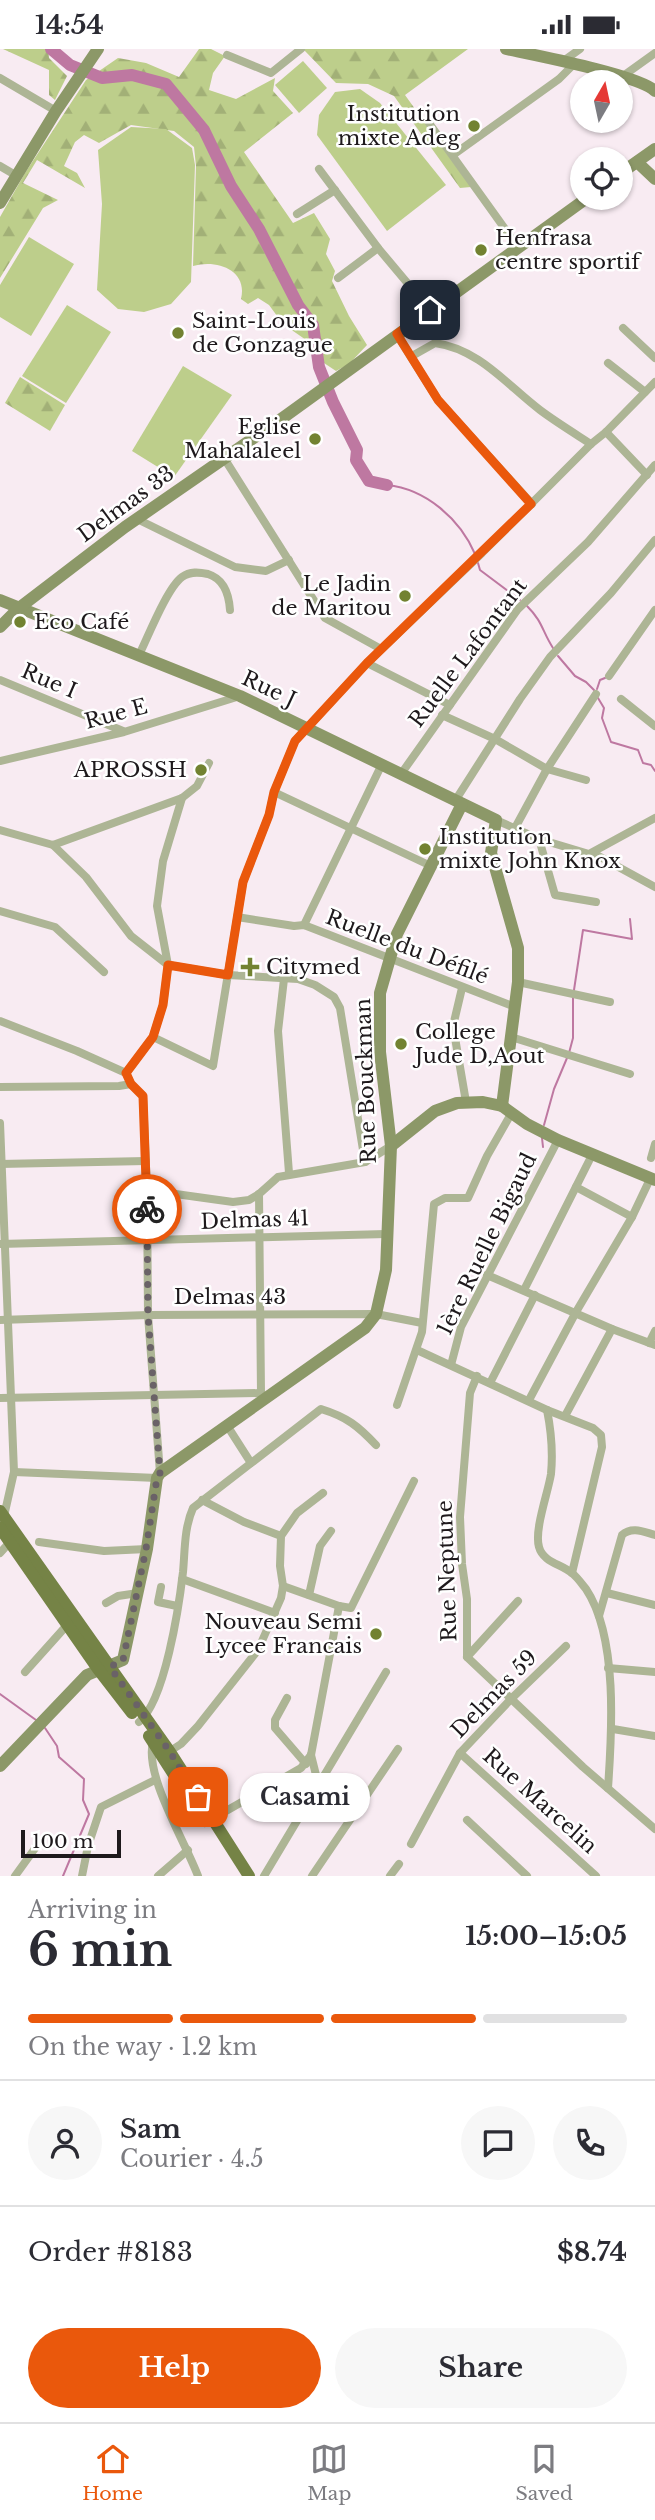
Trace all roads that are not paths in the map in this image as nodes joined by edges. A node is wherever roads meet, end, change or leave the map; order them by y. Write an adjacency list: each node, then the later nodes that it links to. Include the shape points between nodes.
1 (98, 49): 14 (street)
2 (301, 49): 7 (street, via 271,73)
3 (506, 49): 5 (street)
4 (580, 49): 8 (street)
5 (519, 50): 8 (street)
6 (655, 53): 10 (street)
7 (227, 55)
8 (567, 64): 9 (street); 17 (street, via 559,79)
9 (595, 70)
10 (631, 70)
11 (0, 78): 14 (street)
12 (634, 80): 13 (street)
13 (655, 91)
14 (56, 111): 22 (street)
15 (429, 123): 17 (street)
16 (655, 149): 18 (street)
17 (453, 155): 28 (street)
18 (637, 162): 19 (street); 23 (street)
19 (633, 165)
20 (0, 166): 22 (street)
21 (319, 169): 24 (street)
22 (17, 176): 25 (street)
23 (655, 179)
24 (335, 190): 27 (street); 29 (street)
25 (0, 203)
26 (570, 210): 28 (street, Delmas 33)
27 (297, 214)
28 (518, 247): 31 (street, Delmas 33)
29 (378, 248): 30 (street); 31 (street)
30 (338, 278)
31 (430, 310): 33 (street, Delmas 33)
32 (623, 328): 35 (street)
33 (397, 334): 34 (street); 41 (street, Delmas 33)
34 (412, 356): 40 (street, via 435,343 461,351); 44 (street, via 438,400)
35 (655, 358)
36 (608, 363): 38 (street)
37 (655, 382): 38 (street)
38 (645, 392): 39 (street)
39 (607, 432): 40 (street); 43 (street)
40 (591, 444): 44 (street)
41 (224, 458): 45 (street, Delmas 33); 47 (street)
42 (655, 465): 43 (street, Ruelle Lafontant)
43 (647, 475): 62 (street, Ruelle Lafontant, via 588,542 518,609)
44 (531, 504): 54 (street)
45 (136, 519): 47 (street, via 236,566 266,571); 49 (street, Delmas 33)
46 (655, 540): 67 (street, Rue Bouckman, via 550,657)
47 (289, 560): 54 (street, via 325,618)
48 (0, 600): 49 (street, Rue J)
49 (19, 608): 53 (street, Delmas 33); 55 (street, Rue J)
50 (230, 610): 55 (street, via 222,583 213,575 190,573 172,589)
51 (655, 610): 52 (street)
52 (651, 623): 57 (street)
53 (0, 627)
54 (381, 649): 56 (street)
55 (139, 655): 60 (street, Rue J)
56 (367, 663): 62 (street); 65 (street)
57 (610, 676)
58 (0, 680): 66 (street, Rue I)
59 (596, 694): 71 (street)
60 (240, 696): 65 (street, Rue J); 66 (street, Rue E)
61 (621, 698): 64 (street)
62 (450, 705): 63 (street, Ruelle Lafontant)
63 (442, 715): 67 (street); 72 (street, Ruelle Lafontant)
64 (655, 726)
65 (306, 728): 70 (street, Rue J); 74 (street, via 295,741)
66 (124, 732): 68 (street, Rue E)
67 (495, 739): 71 (street); 76 (street, Rue Bouckman)
68 (0, 761)
69 (209, 763): 75 (street, via 197,786)
70 (382, 764): 72 (street, Rue J); 79 (street)
71 (547, 768): 73 (street); 80 (street)
72 (401, 774): 76 (street, Rue J)
73 (586, 780)
74 (274, 792): 79 (street); 89 (street, via 243,882)
75 (182, 798): 83 (street); 92 (street, via 163,861 157,906)
76 (459, 802): 78 (street, Rue J); 85 (street, Rue Bouckman)
77 (655, 818): 84 (street)
78 (496, 820): 80 (street); 96 (street, via 491,853 518,948)
79 (352, 828): 85 (street); 90 (street)
80 (515, 828): 82 (street)
81 (0, 830): 83 (street)
82 (539, 839): 84 (street); 87 (street, via 555,895)
83 (53, 845): 92 (street, via 86,877 131,936)
84 (593, 853): 86 (street)
85 (431, 866): 91 (street, Rue Bouckman)
86 (655, 887)
87 (596, 902)
88 (0, 911): 93 (street, via 55,927)
89 (237, 917): 90 (street, Ruelle du Défilé); 94 (street)
90 (304, 925): 91 (street, Ruelle du Défilé)
91 (390, 958): 97 (street, Ruelle du Défilé); 112 (street, Rue Bouckman, via 380,993 380,1052)
92 (168, 965): 94 (street); 101 (street)
93 (104, 972)
94 (228, 975): 95 (street); 101 (street, via 213,1066)
95 (284, 979): 116 (street, via 315,985 338,1002); 118 (street, via 278,1031)
96 (518, 982): 98 (street); 99 (street)
97 (462, 988): 99 (street, Ruelle du Défilé); 107 (street, via 453,1026)
98 (610, 1002)
99 (515, 1007): 102 (street)
100 (0, 1021): 103 (street)
101 (153, 1037): 103 (street)
102 (512, 1037): 104 (street); 108 (street)
103 (126, 1073): 105 (street)
104 (630, 1075)
105 (131, 1084): 106 (street); 115 (street, via 143,1096)
106 (0, 1087)
107 (466, 1102): 108 (street); 112 (street, via 435,1111)
108 (507, 1110): 110 (street); 136 (street, via 468,1198 445,1198 435,1204)
109 (0, 1123): 117 (street)
110 (558, 1140): 113 (street); 128 (street, 1ère Ruelle Bigaud)
111 (655, 1144): 114 (street)
112 (391, 1146): 116 (street); 124 (street, Rue Bouckman)
113 (593, 1153): 119 (street); 120 (street)
114 (651, 1158)
115 (146, 1161): 117 (street); 121 (street)
116 (365, 1162): 118 (street)
117 (1, 1164): 127 (street)
118 (289, 1174): 122 (street, via 278,1177)
119 (653, 1178): 123 (street)
120 (576, 1187): 123 (street); 129 (street)
121 (147, 1190): 122 (street, via 233,1202); 126 (street)
122 (259, 1194): 125 (street)
123 (632, 1217): 131 (street)
124 (386, 1234): 125 (street, Delmas 41); 133 (street, Rue Bouckman, via 386,1270)
125 (259, 1237): 126 (street, Delmas 41); 132 (street)
126 (148, 1240): 127 (street, Delmas 41); 134 (street)
127 (3, 1244): 135 (street)
128 (487, 1275): 129 (street); 141 (street, 1ère Ruelle Bigaud, via 461,1327)
129 (524, 1290): 130 (street)
130 (536, 1295): 131 (street); 143 (street)
131 (576, 1312): 137 (street); 148 (street)
132 (259, 1313): 133 (street, Delmas 43); 134 (street, Delmas 43); 145 (street)
133 (376, 1314): 136 (street, Delmas 43); 145 (street, via 365,1328)
134 (148, 1315): 135 (street, Delmas 43); 144 (street)
135 (3, 1319): 147 (street)
136 (422, 1323): 140 (street)
137 (612, 1329): 139 (street); 151 (street)
138 (655, 1331): 139 (street)
139 (652, 1344)
140 (417, 1350): 141 (street); 149 (street)
141 (451, 1365): 142 (street)
142 (477, 1377): 143 (street); 184 (street, Rue Neptune, via 470,1393 460,1517)
143 (489, 1383): 148 (street)
144 (155, 1395): 145 (street); 147 (street); 156 (street)
145 (264, 1396): 152 (street)
146 (0, 1398): 147 (street)
147 (12, 1398): 155 (street)
148 (528, 1400): 150 (street)
149 (397, 1405)
150 (547, 1410): 151 (street); 168 (street, via 551,1471 538,1544 545,1557)
151 (565, 1416): 168 (street, via 593,1428 601,1435 602,1447)
152 (228, 1427): 154 (street); 156 (street)
153 (376, 1445): 154 (street, via 356,1423 321,1409)
154 (251, 1463): 159 (street)
155 (14, 1472): 156 (street); 160 (street)
156 (159, 1476): 166 (street)
157 (414, 1482): 179 (street, via 351,1608)
158 (323, 1493): 163 (street, via 297,1513)
159 (202, 1500): 163 (street, via 244,1523); 169 (street, via 193,1508 187,1526)
160 (1, 1518): 164 (main road); 185 (main road)
161 (331, 1531): 174 (street, via 320,1546)
162 (655, 1535): 173 (street, via 635,1530 622,1535)
163 (281, 1536): 170 (street)
164 (10, 1542): 167 (street); 182 (main road)
165 (39, 1542): 166 (street, via 104,1551)
166 (146, 1549): 172 (street)
167 (0, 1553)
168 (572, 1573): 181 (street, via 593,1601)
169 (182, 1579): 177 (street); 180 (street)
170 (283, 1586): 174 (street); 180 (street)
171 (161, 1587): 177 (street, via 158,1602)
172 (138, 1593): 176 (street); 185 (street, via 123,1660)
173 (607, 1593): 178 (street); 181 (street)
174 (309, 1595): 179 (street)
175 (518, 1601): 184 (street)
176 (106, 1603)
177 (177, 1605): 192 (street, via 165,1670)
178 (655, 1605)
179 (339, 1606): 199 (street)
180 (275, 1613): 198 (street, via 258,1650 198,1726)
181 (598, 1618): 186 (street)
182 (68, 1624): 185 (main road); 187 (street)
183 (566, 1646): 191 (street, Delmas 59)
184 (467, 1657): 191 (street, Rue Neptune)
185 (104, 1668): 192 (main road); 201 (street, via 88,1675)
186 (608, 1668): 189 (street); 193 (street)
187 (25, 1672)
188 (386, 1672): 203 (street)
189 (655, 1672)
190 (288, 1698): 200 (street, via 275,1728)
191 (511, 1699): 197 (street, Delmas 59); 204 (street, Rue Neptune)
192 (142, 1720): 195 (main road); 198 (main road)
193 (613, 1729): 194 (street); 204 (street)
194 (655, 1736)
195 (153, 1742): 198 (main road); 202 (street, via 150,1753)
196 (398, 1749): 219 (street)
197 (460, 1753): 208 (street, Delmas 59); 222 (street, Rue Marcelin)
198 (166, 1754): 206 (main road)
199 (312, 1755): 200 (street); 203 (street)
200 (306, 1764): 206 (street)
201 (0, 1766)
202 (155, 1780): 210 (street); 213 (street, via 101,1807)
203 (318, 1783): 218 (street)
204 (608, 1788): 207 (street, Rue Neptune)
205 (467, 1820): 221 (street)
206 (209, 1821): 216 (main road); 217 (main road)
207 (655, 1829)
208 (411, 1844)
209 (36, 1847): 212 (street)
210 (188, 1850): 214 (street); 215 (street)
211 (399, 1864): 220 (street)
212 (15, 1876)
213 (82, 1876)
214 (158, 1876)
215 (198, 1876)
216 (240, 1876)
217 (249, 1876)
218 (264, 1876)
219 (312, 1876)
220 (390, 1876)
221 (527, 1876)
222 (596, 1876)

